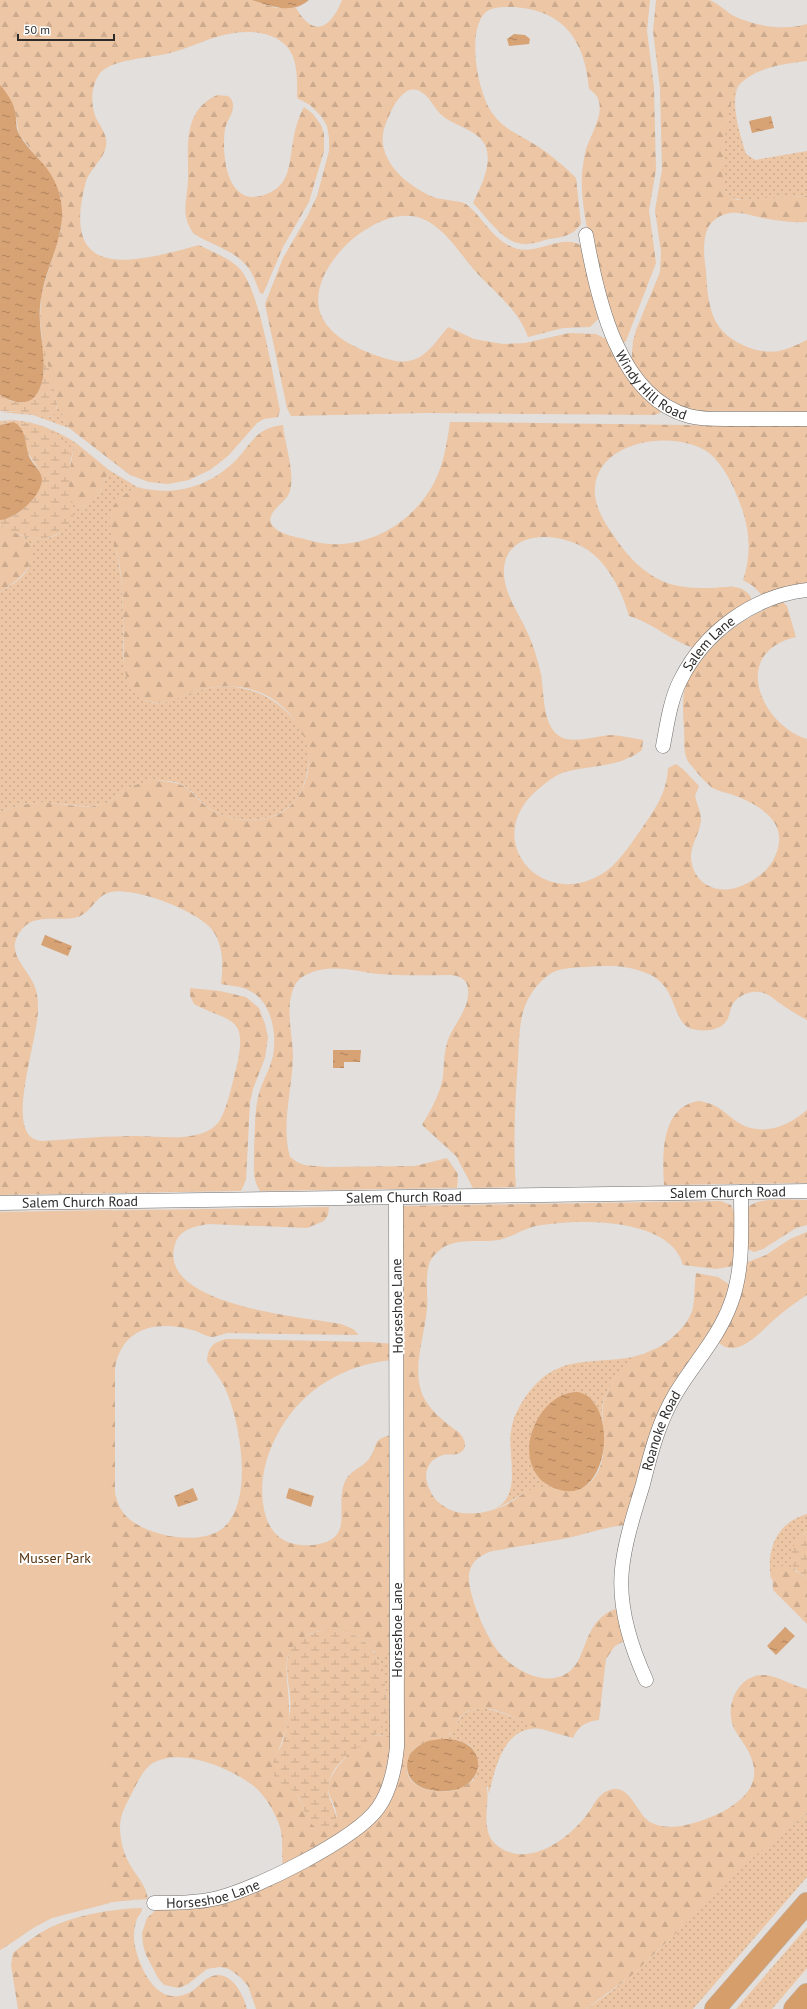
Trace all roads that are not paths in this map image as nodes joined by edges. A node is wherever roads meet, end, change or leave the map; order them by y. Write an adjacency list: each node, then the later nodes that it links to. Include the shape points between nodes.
1 (586, 235): 2 (street, Windy Hill Road, via 598,289 617,347 632,372 656,399 679,413 700,418)
2 (807, 419)
3 (807, 590): 4 (street, Salem Lane, via 777,596 756,605 728,623 709,640 678,686)
4 (663, 746)
5 (807, 1191): 6 (street, Salem Church Road)
6 (741, 1192): 7 (street, Salem Church Road); 9 (street, Roanoke Road, via 739,1267 732,1302 718,1331 676,1393 662,1420 624,1554 621,1577 623,1608 633,1650)
7 (396, 1198): 8 (street, Salem Church Road); 10 (street, Horseshoe Lane, via 397,1731 396,1756 389,1785 379,1807 360,1827 321,1852 239,1891 214,1899)
8 (0, 1203)
9 (646, 1680)
10 (154, 1903)
11 (807, 1903): 13 (highway)
12 (807, 1994): 14 (highway)
13 (715, 2009)
14 (794, 2009)

